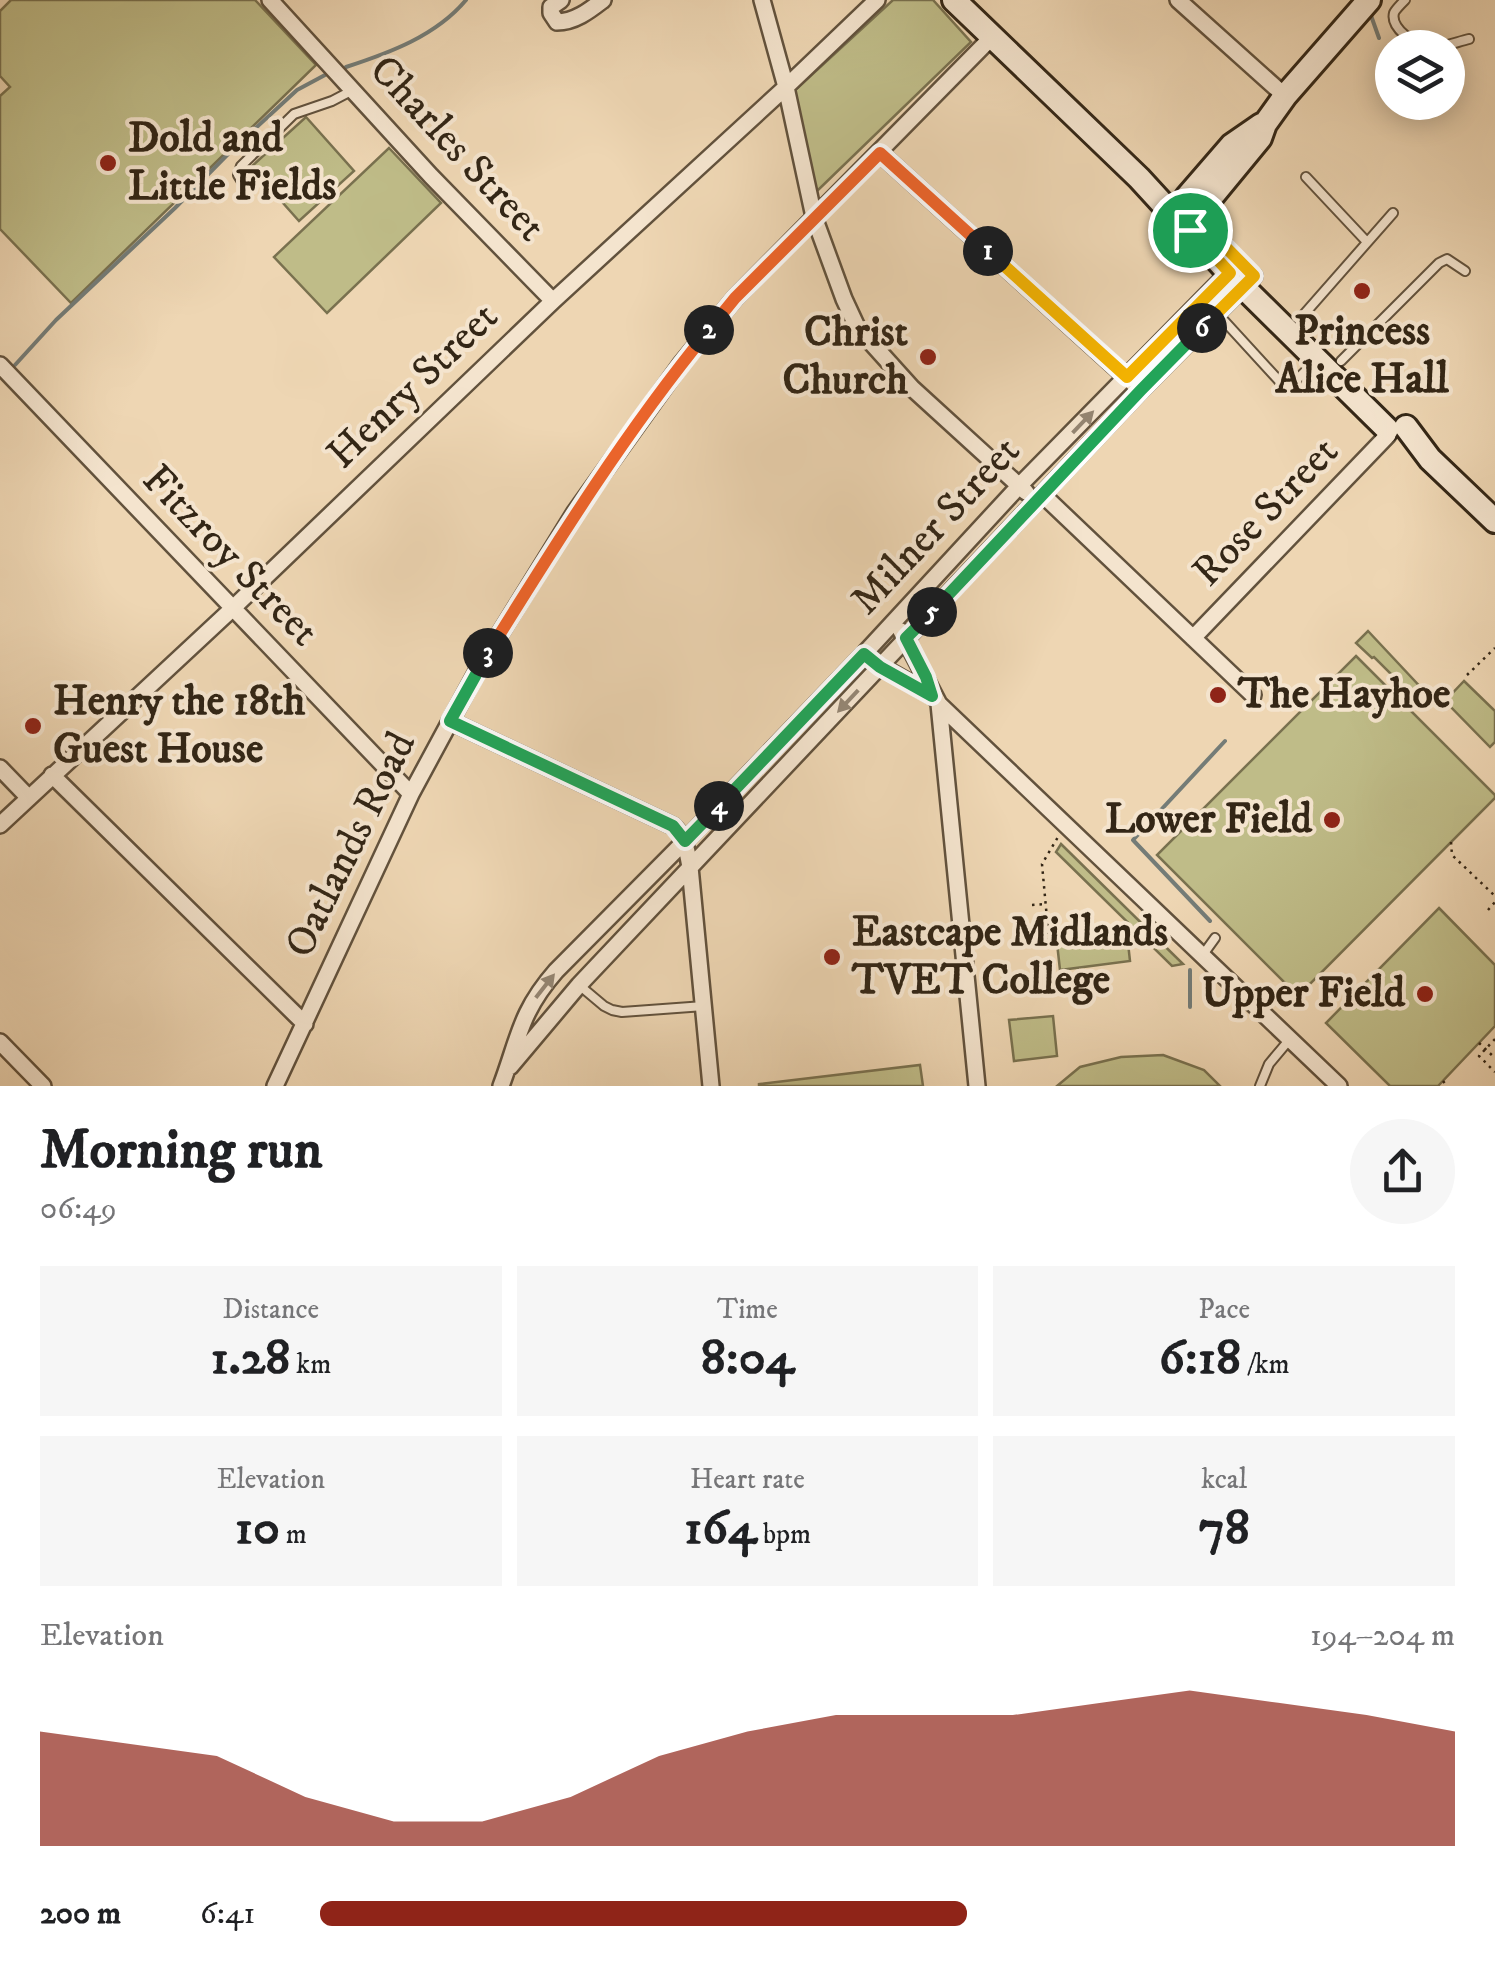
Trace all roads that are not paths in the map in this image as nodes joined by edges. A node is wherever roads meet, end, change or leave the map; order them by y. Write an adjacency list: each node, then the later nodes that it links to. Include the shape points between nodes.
1 (561, 0): 2 (street, via 551,7 557,22)
2 (603, 0)
3 (762, 0): 12 (street)
4 (877, 0): 12 (street, Henry Street)
5 (954, 0): 10 (street)
6 (1178, 0): 14 (street)
7 (1369, 0): 14 (street)
8 (1405, 0): 11 (lane, via 1394,12 1395,23 1413,42 1426,47)
9 (276, 2): 13 (street, Charles Street)
10 (991, 38): 15 (street, Oatlands Road); 18 (street, via 1138,178 1160,186)
11 (1469, 39)
12 (786, 87): 20 (street); 24 (street, Henry Street)
13 (353, 90): 17 (lane, via 288,118 240,166); 24 (street, Charles Street)
14 (1284, 96): 18 (street, via 1260,138)
15 (880, 153): 20 (street, Oatlands Road); 29 (street)
16 (1306, 177): 21 (lane)
17 (246, 188)
18 (1189, 212): 23 (street)
19 (1392, 213): 21 (lane)
20 (814, 217): 32 (street, via 857,326 912,388); 43 (street, Oatlands Road, via 681,364 576,512)
21 (1367, 242): 26 (lane)
22 (1465, 270): 27 (lane, via 1447,258 1439,263)
23 (1242, 274): 25 (street, Milner Street); 26 (street); 27 (street); 29 (street, Milner Street)
24 (553, 301): 35 (street, Henry Street)
25 (1217, 313): 27 (lane, via 1286,386); 30 (street, Milner Street)
26 (1299, 320): 27 (street)
27 (1329, 361): 31 (street)
28 (0, 365): 35 (street, Fitzroy Street)
29 (1127, 377): 30 (street); 32 (street, Milner Street, one-way to 29)
30 (1141, 390): 33 (street, Milner Street)
31 (1395, 430): 34 (street); 38 (street, Rose Street)
32 (1020, 486): 33 (street); 36 (street, Milner Street)
33 (1039, 499): 37 (street, Milner Street); 38 (street)
34 (1495, 521)
35 (232, 609): 45 (street, Henry Street); 46 (street, Fitzroy Street)
36 (894, 622): 37 (street); 39 (street, Milner Street)
37 (906, 638): 40 (street, Milner Street); 42 (street)
38 (1194, 638): 41 (street)
39 (864, 654): 40 (street); 49 (street, Milner Street)
40 (880, 667): 42 (street); 50 (street, Milner Street, one-way to 50)
41 (1253, 695)
42 (936, 700): 52 (street); 62 (street)
43 (450, 721): 46 (street, Oatlands Road); 49 (street, via 673,826)
44 (0, 768): 47 (street)
45 (52, 775): 47 (street, Henry Street); 55 (street)
46 (411, 794): 55 (street, Oatlands Road)
47 (29, 798): 48 (street, Henry Street)
48 (0, 825)
49 (685, 841): 50 (street); 58 (street, Milner Street, one-way to 49, via 540,989)
50 (690, 867): 53 (street, Milner Street); 54 (street)
51 (1216, 938): 52 (lane)
52 (1202, 956): 56 (street)
53 (579, 985): 54 (lane, via 622,1012); 58 (street, Milner Street)
54 (704, 1006): 61 (street)
55 (305, 1024): 60 (street, Oatlands Road)
56 (1290, 1038): 63 (lane); 64 (street)
57 (0, 1042): 59 (street)
58 (503, 1080)
59 (43, 1086)
60 (275, 1086)
61 (711, 1086)
62 (977, 1086)
63 (1260, 1086)
64 (1339, 1086)

